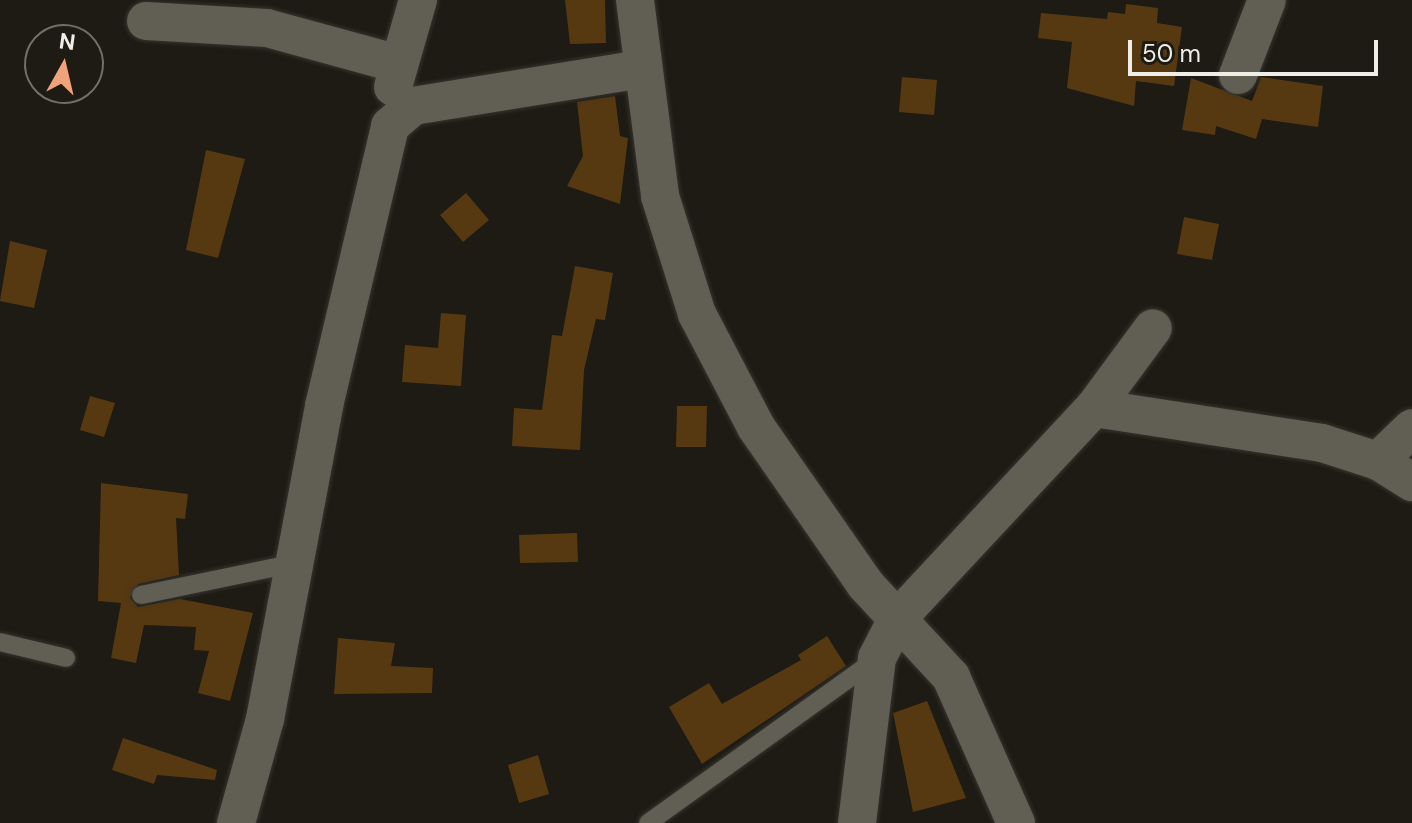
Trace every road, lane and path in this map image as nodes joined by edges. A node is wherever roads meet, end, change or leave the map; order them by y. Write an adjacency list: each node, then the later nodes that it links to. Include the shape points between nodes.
1 (418, 0): 5 (street)
2 (635, 0): 6 (street)
3 (1267, 0): 7 (street)
4 (146, 21): 5 (street, via 267,28)
5 (395, 63): 8 (street)
6 (642, 69): 8 (street, via 413,106); 16 (street, via 660,196 697,314 756,427)
7 (1238, 75)
8 (390, 126): 14 (street)
9 (1153, 328): 10 (street)
10 (1094, 408): 12 (street); 16 (street)
11 (1412, 428): 12 (street)
12 (1395, 458): 13 (street)
13 (1412, 482)
14 (295, 563): 15 (lane); 20 (street)
15 (141, 595)
16 (897, 619): 19 (street); 23 (street, via 951,677)
17 (0, 642): 18 (lane)
18 (66, 658)
19 (877, 658): 21 (lane); 22 (street)
20 (236, 823)
21 (648, 823)
22 (857, 823)
23 (1016, 823)

